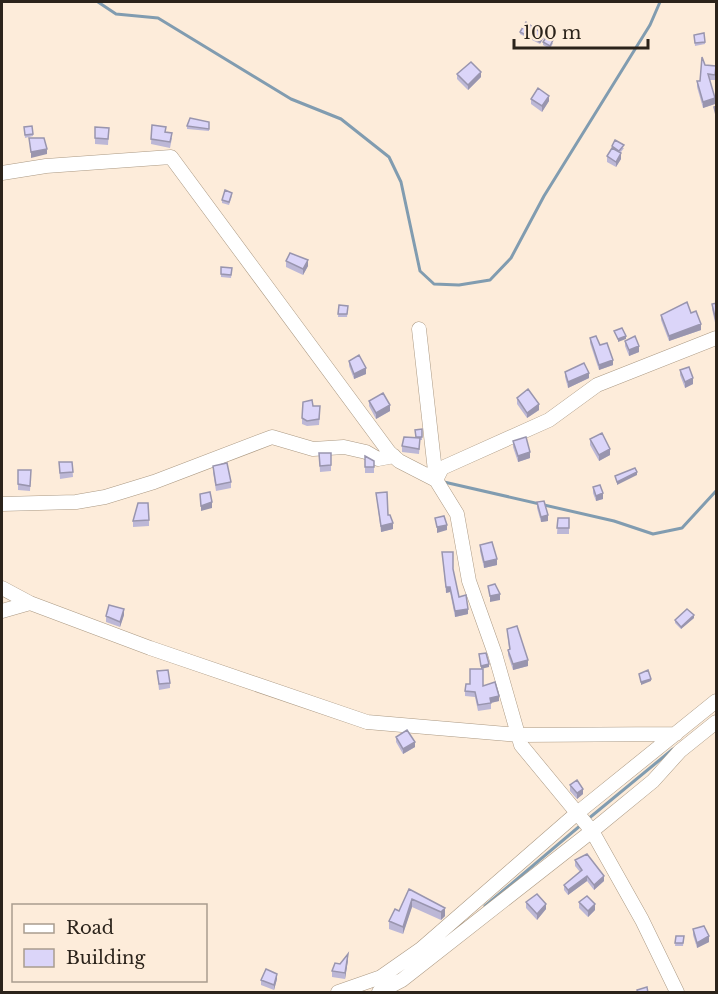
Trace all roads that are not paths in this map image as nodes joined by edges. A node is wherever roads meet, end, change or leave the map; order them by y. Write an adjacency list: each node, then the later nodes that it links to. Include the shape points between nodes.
1 (2, 173): 4 (street, via 171,157)
2 (419, 329): 5 (street)
3 (717, 338): 5 (street, via 597,385 549,420 442,468)
4 (394, 456): 5 (street); 6 (street, via 378,459 344,447 313,448 272,438 105,496 76,502)
5 (436, 480): 13 (street, via 457,514 469,581)
6 (2, 504)
7 (2, 588): 8 (street)
8 (30, 603): 9 (street); 13 (street, via 367,722)
9 (2, 611)
10 (717, 701): 12 (street)
11 (717, 722): 15 (street)
12 (676, 734): 13 (street); 14 (street)
13 (519, 735): 14 (street, via 525,753)
14 (577, 816): 15 (street); 16 (street, via 421,949 381,977)
15 (592, 831): 17 (street, via 402,980); 18 (street)
16 (338, 993)
17 (379, 993)
18 (677, 993)

